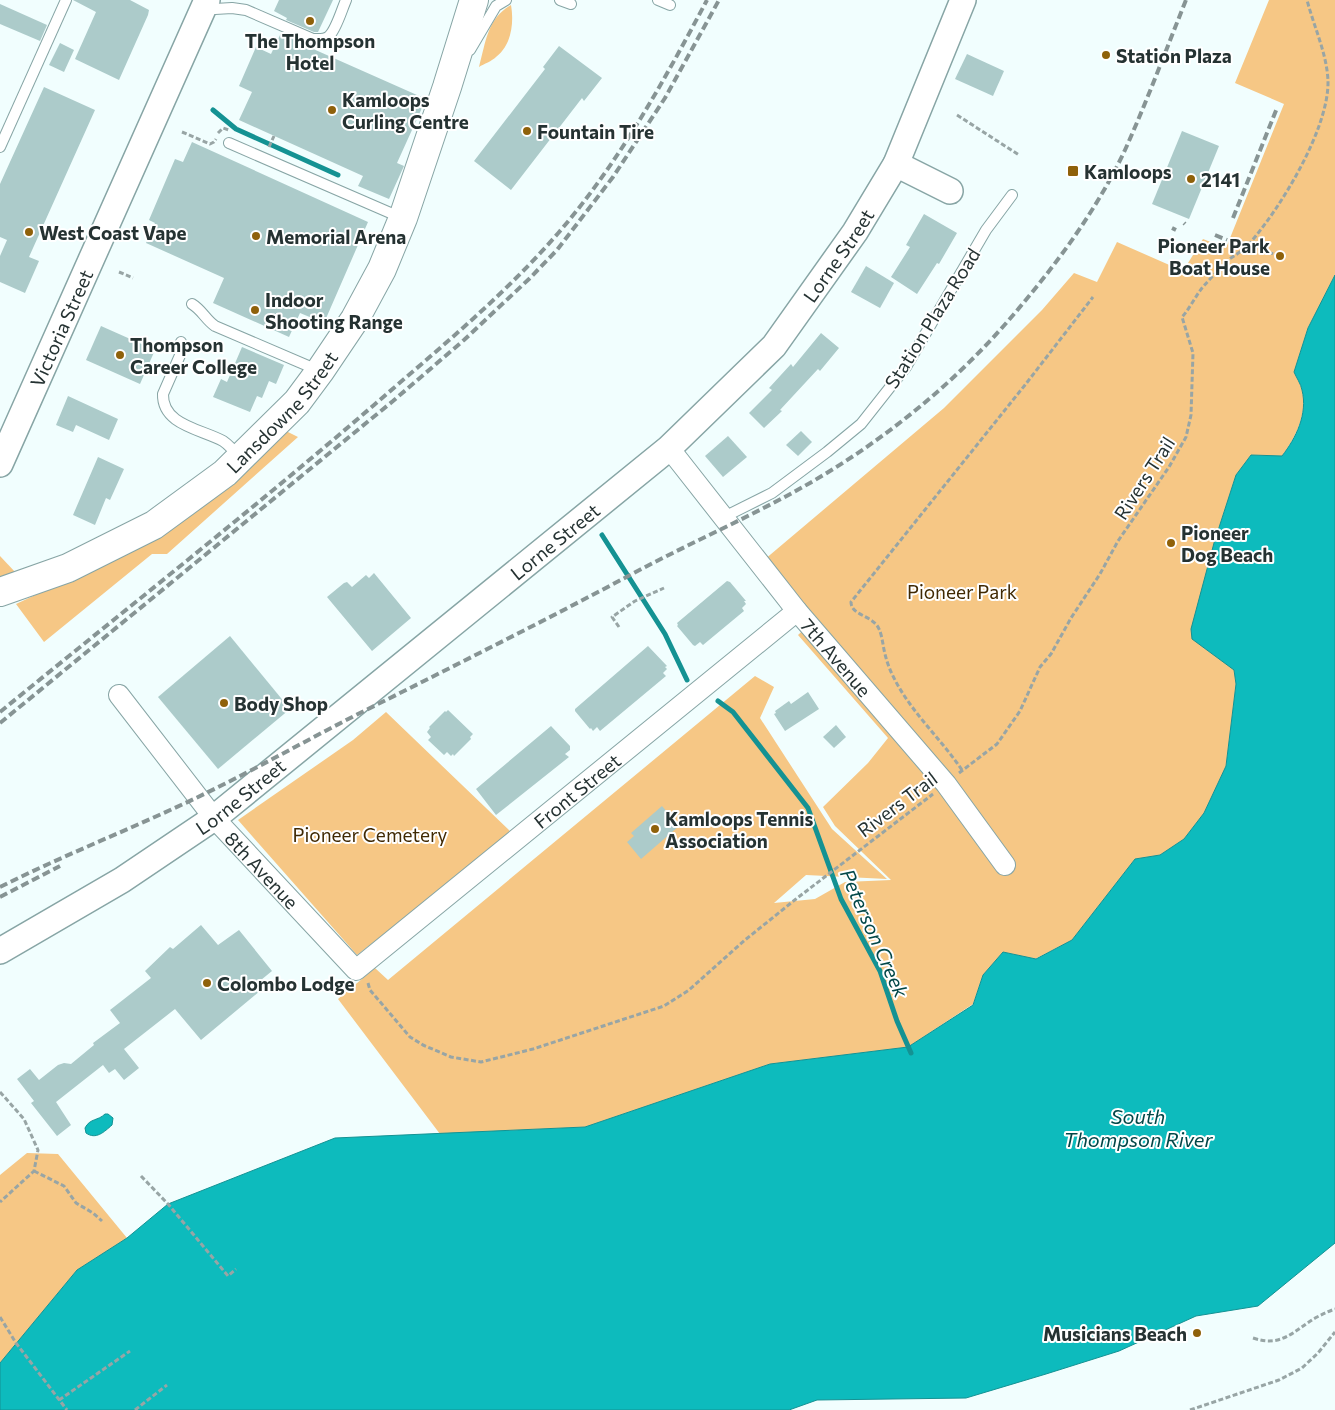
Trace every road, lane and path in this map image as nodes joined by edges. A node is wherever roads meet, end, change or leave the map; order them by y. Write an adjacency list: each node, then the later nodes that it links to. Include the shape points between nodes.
1 (66, 0): 19 (lane)
2 (346, 0): 9 (lane, via 332,32 322,40 246,10 215,9)
3 (474, 0): 12 (main road, Lansdowne Street)
4 (506, 0): 12 (lane, via 496,6)
5 (560, 0): 10 (lane)
6 (658, 0): 11 (lane)
7 (963, 0): 21 (street, Lorne Street)
8 (1307, 0): 25 (path, Rivers Trail, via 1327,70 1327,96 1316,135 1303,163)
9 (200, 2): 35 (street, Victoria Street)
10 (571, 4)
11 (670, 5)
12 (447, 87): 24 (main road, Lansdowne Street)
13 (957, 115): 20 (path)
14 (182, 132): 16 (path, via 207,143)
15 (274, 136): 18 (path)
16 (215, 141)
17 (229, 143): 24 (lane)
18 (270, 145)
19 (0, 147)
20 (1019, 155)
21 (896, 164): 22 (street); 33 (street, Lorne Street, via 855,232 774,346)
22 (950, 190)
23 (1012, 195): 36 (lane, Station Plaza Road, via 986,230 906,367 861,424 772,492)
24 (403, 218): 32 (main road, Lansdowne Street, via 373,285)
25 (1250, 242): 26 (path); 42 (path, Rivers Trail, via 1201,289 1182,316 1193,353 1191,416 1186,437 1040,667 1020,711 998,744)
26 (1273, 254)
27 (119, 272): 28 (path)
28 (133, 278)
29 (1093, 298): 42 (path, via 851,602 854,611 875,622 890,670 900,689)
30 (192, 304): 32 (lane, via 215,326)
31 (181, 342): 34 (lane, via 181,353 163,394 166,410 176,421 225,442)
32 (320, 371): 34 (main road, Lansdowne Street, via 298,402)
33 (668, 448): 36 (street, 7th Avenue); 44 (street, Lorne Street)
34 (241, 458): 38 (main road, Lansdowne Street, via 154,525 68,568)
35 (0, 464)
36 (722, 518): 39 (street, 7th Avenue)
37 (664, 588): 40 (path, via 635,601 612,617)
38 (0, 592)
39 (797, 612): 43 (street, 7th Avenue); 48 (street, Front Street)
40 (620, 627)
41 (119, 695): 44 (street, 8th Avenue)
42 (962, 770): 43 (path, Rivers Trail)
43 (946, 784): 45 (street, 7th Avenue); 46 (path, Rivers Trail)
44 (214, 818): 47 (street, Lorne Street, via 122,880); 48 (street, 8th Avenue)
45 (1005, 866)
46 (805, 892)
47 (0, 951)
48 (356, 970)
49 (0, 1092): 50 (path, via 24,1119 38,1150)
50 (34, 1171): 52 (path); 53 (path, via 64,1186 76,1203)
51 (141, 1176): 54 (path, via 228,1276)
52 (0, 1202)
53 (102, 1221)
54 (236, 1269)
55 (1335, 1309): 58 (path, via 1281,1339 1262,1341)
56 (0, 1317): 61 (path)
57 (1335, 1332): 64 (path, via 1302,1368 1279,1380)
58 (1253, 1338)
59 (130, 1351): 61 (path)
60 (167, 1385): 63 (path)
61 (59, 1400): 62 (path)
62 (67, 1410)
63 (135, 1410)
64 (1190, 1410)

